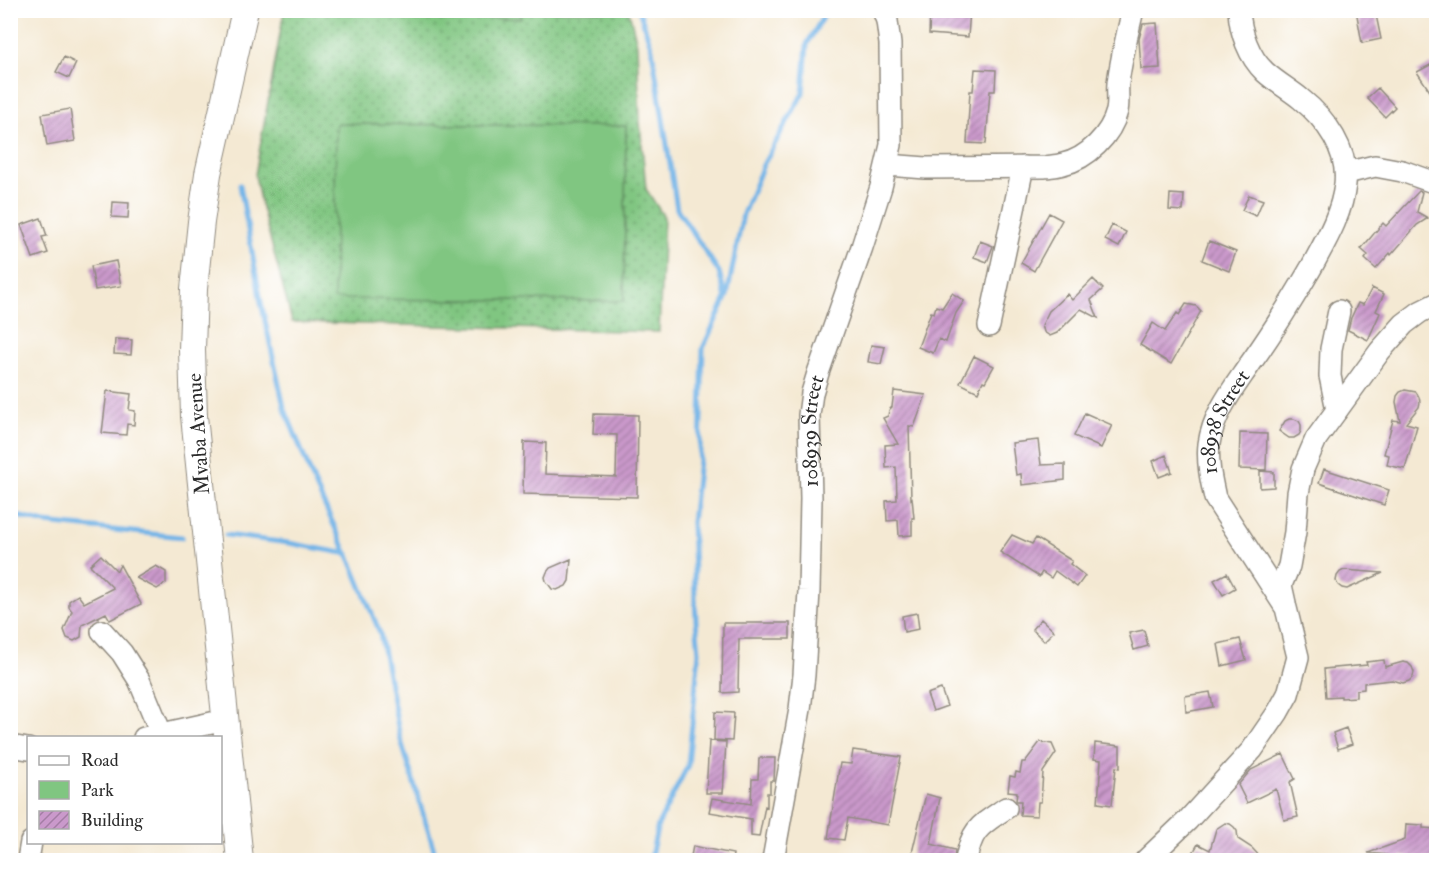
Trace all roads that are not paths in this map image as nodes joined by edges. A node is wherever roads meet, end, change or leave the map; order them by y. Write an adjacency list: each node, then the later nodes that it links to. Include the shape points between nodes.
1 (245, 10): 15 (street, Mvaba Avenue, via 208,174 194,289 192,350 194,416)
2 (883, 10): 5 (street, 108939 Street, via 891,55 891,145)
3 (1133, 10): 6 (street, via 1117,110 1109,129 1075,160)
4 (1239, 10): 7 (street, 108938 Street, via 1243,33 1258,63 1327,125)
5 (887, 165): 6 (street); 23 (street, 108939 Street, via 812,393 807,643 800,709)
6 (1023, 168): 11 (street)
7 (1346, 173): 8 (street, via 1375,166); 13 (street, 108938 Street, via 1338,214 1321,250 1217,416 1209,445 1215,498)
8 (1437, 183)
9 (1437, 304): 12 (street, via 1404,324)
10 (1339, 311): 12 (street, via 1329,376)
11 (989, 326)
12 (1337, 411): 13 (street, via 1316,439 1303,469 1292,555 1281,585)
13 (1286, 608): 25 (street, 108938 Street, via 1298,657 1288,694 1252,750)
14 (102, 631): 16 (street, via 139,680)
15 (225, 720): 16 (street); 22 (street, Mvaba Avenue)
16 (152, 735)
17 (10, 746): 18 (street)
18 (27, 749)
19 (1006, 808): 24 (street, via 980,826 969,843)
20 (31, 844): 21 (street)
21 (28, 861)
22 (240, 861)
23 (773, 861)
24 (966, 861)
25 (1146, 861)

